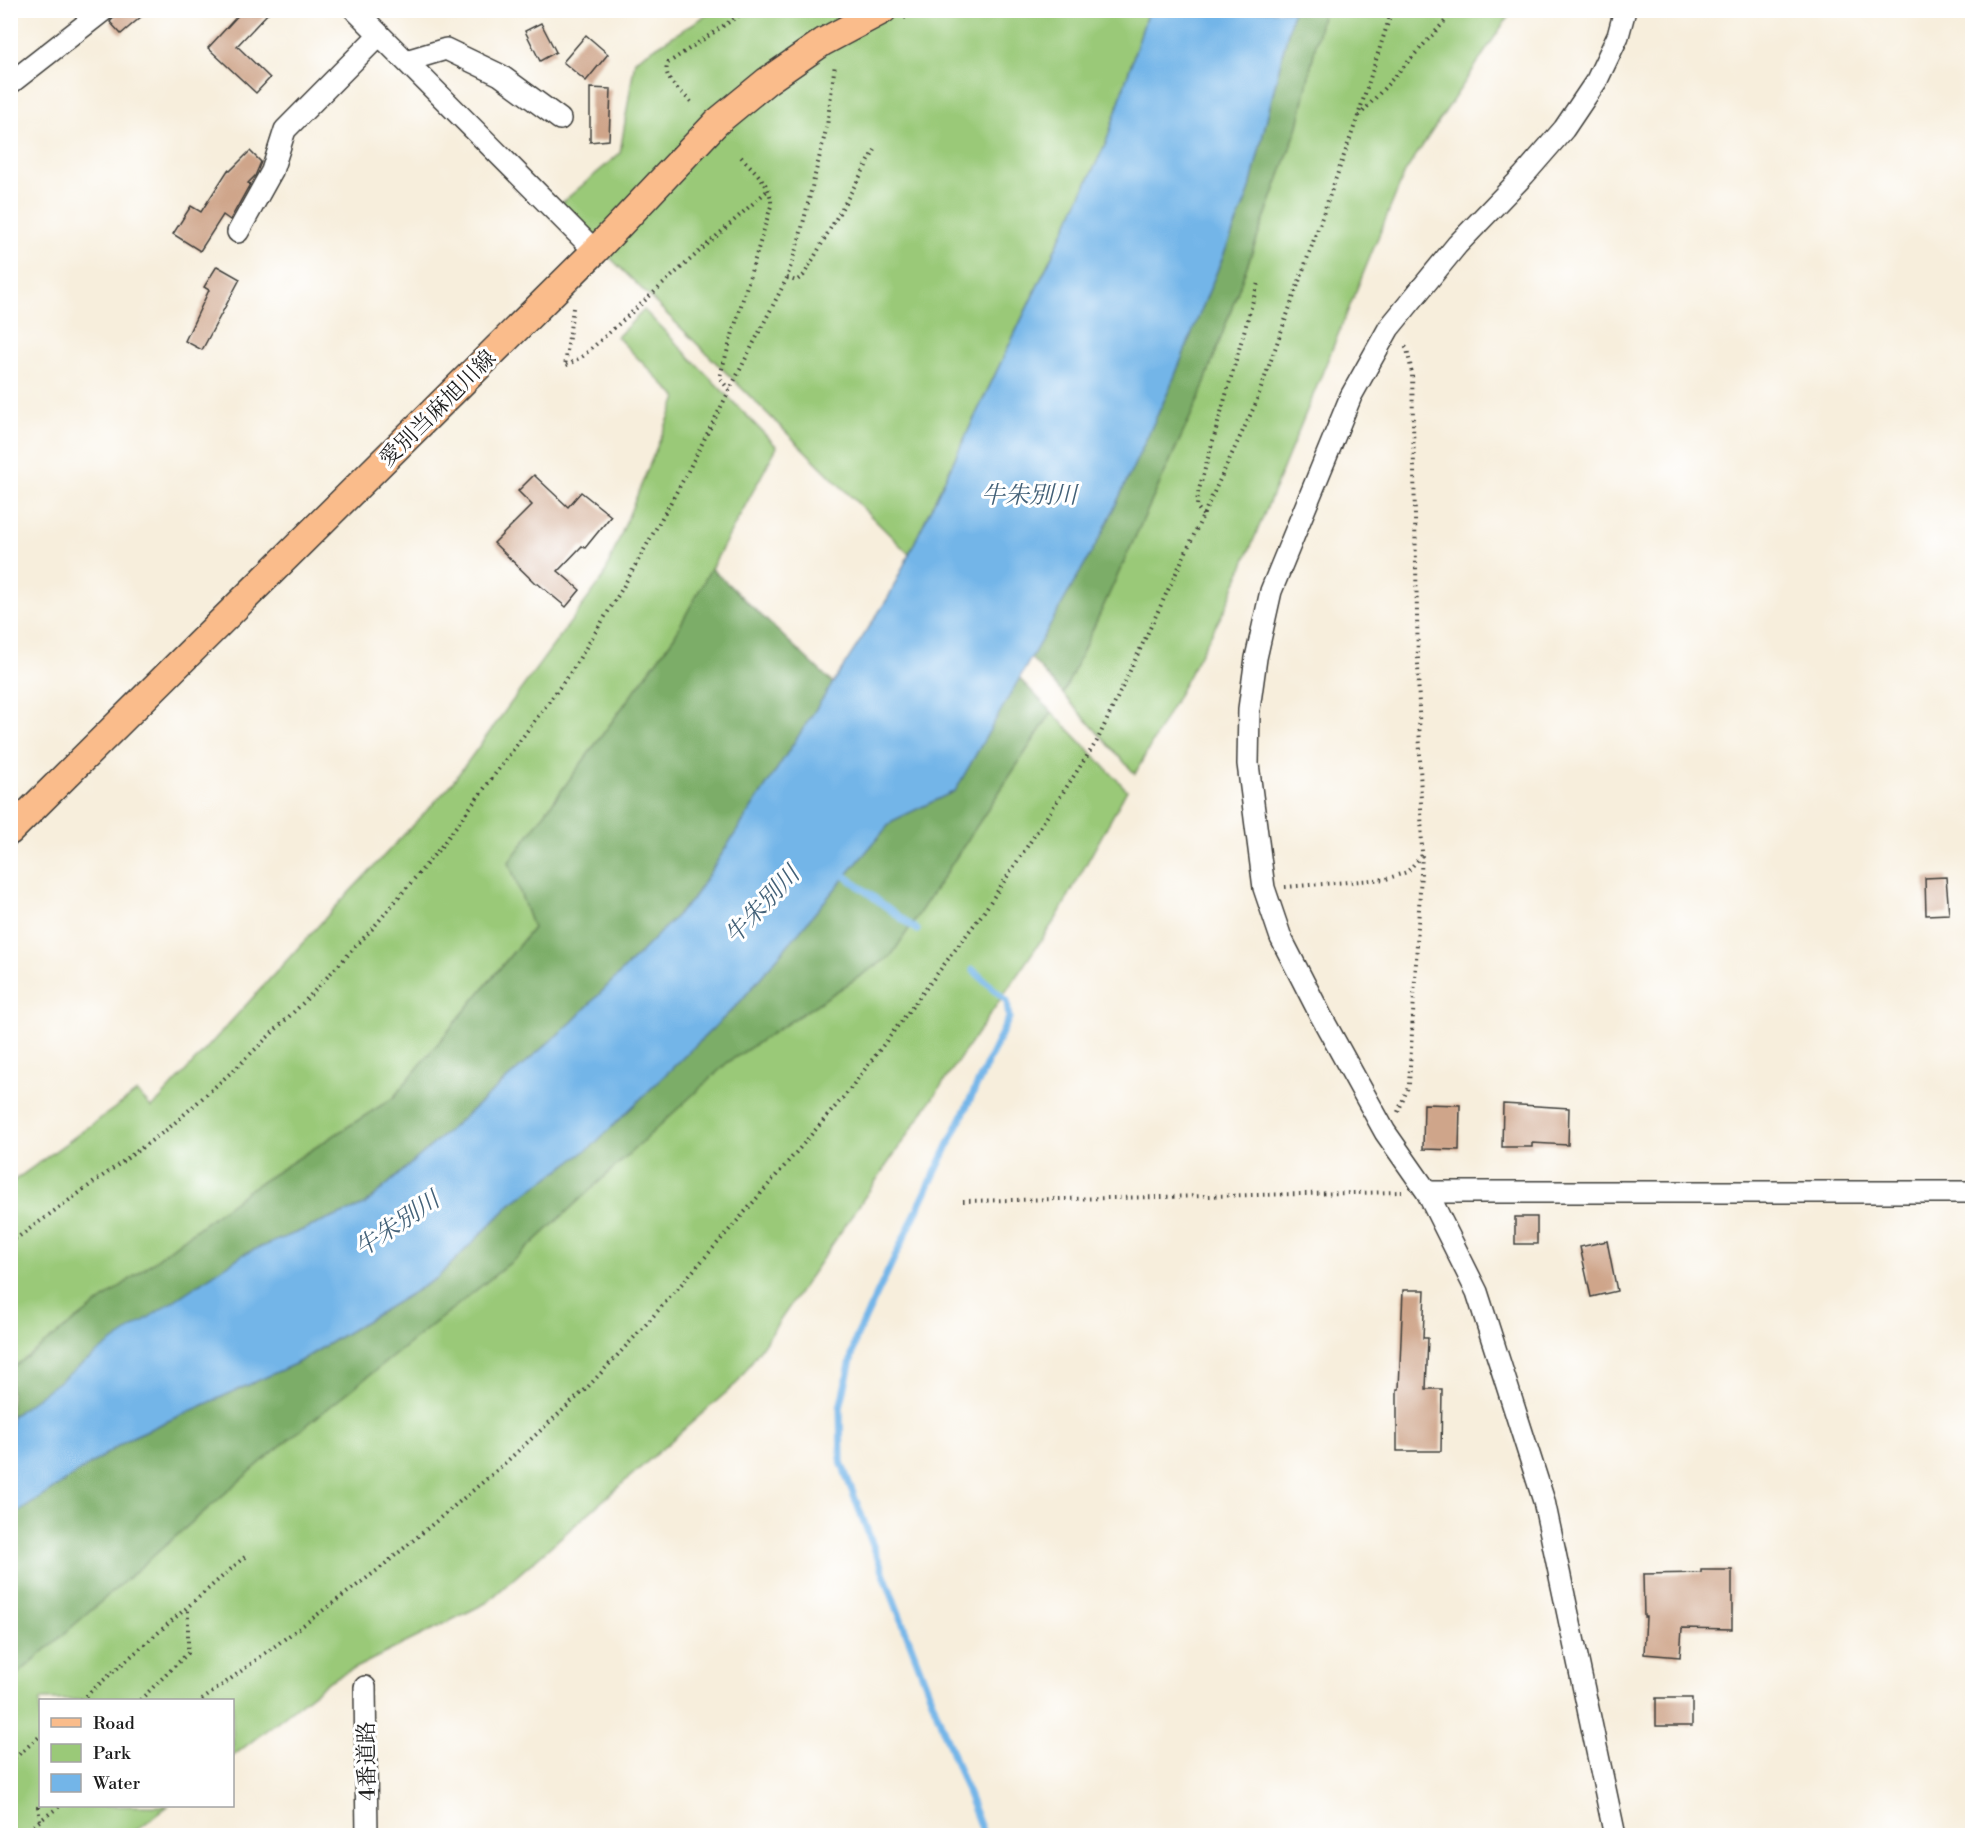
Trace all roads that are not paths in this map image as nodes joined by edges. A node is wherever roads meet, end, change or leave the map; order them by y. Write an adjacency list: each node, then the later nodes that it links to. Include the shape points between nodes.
1 (104, 10): 7 (street)
2 (355, 10): 5 (street)
3 (883, 10): 10 (main road, 愛別当麻旭川線, via 823,42 717,122)
4 (1625, 10): 12 (street, via 1618,36 1597,80 1564,129 1457,245 1389,328 1352,396 1271,591 1256,658 1248,764 1264,888 1281,938 1321,1016 1385,1131)
5 (379, 35): 6 (street); 9 (street, via 285,130 272,171)
6 (406, 62): 8 (street, via 446,49 500,75); 10 (street)
7 (12, 82)
8 (560, 119)
9 (238, 232)
10 (595, 251): 11 (main road, 愛別当麻旭川線)
11 (10, 831)
12 (1427, 1192): 13 (street); 16 (street, via 1477,1292 1544,1501)
13 (1972, 1192)
14 (365, 1687): 15 (street, 4番道路)
15 (367, 1836)
16 (1615, 1836)

